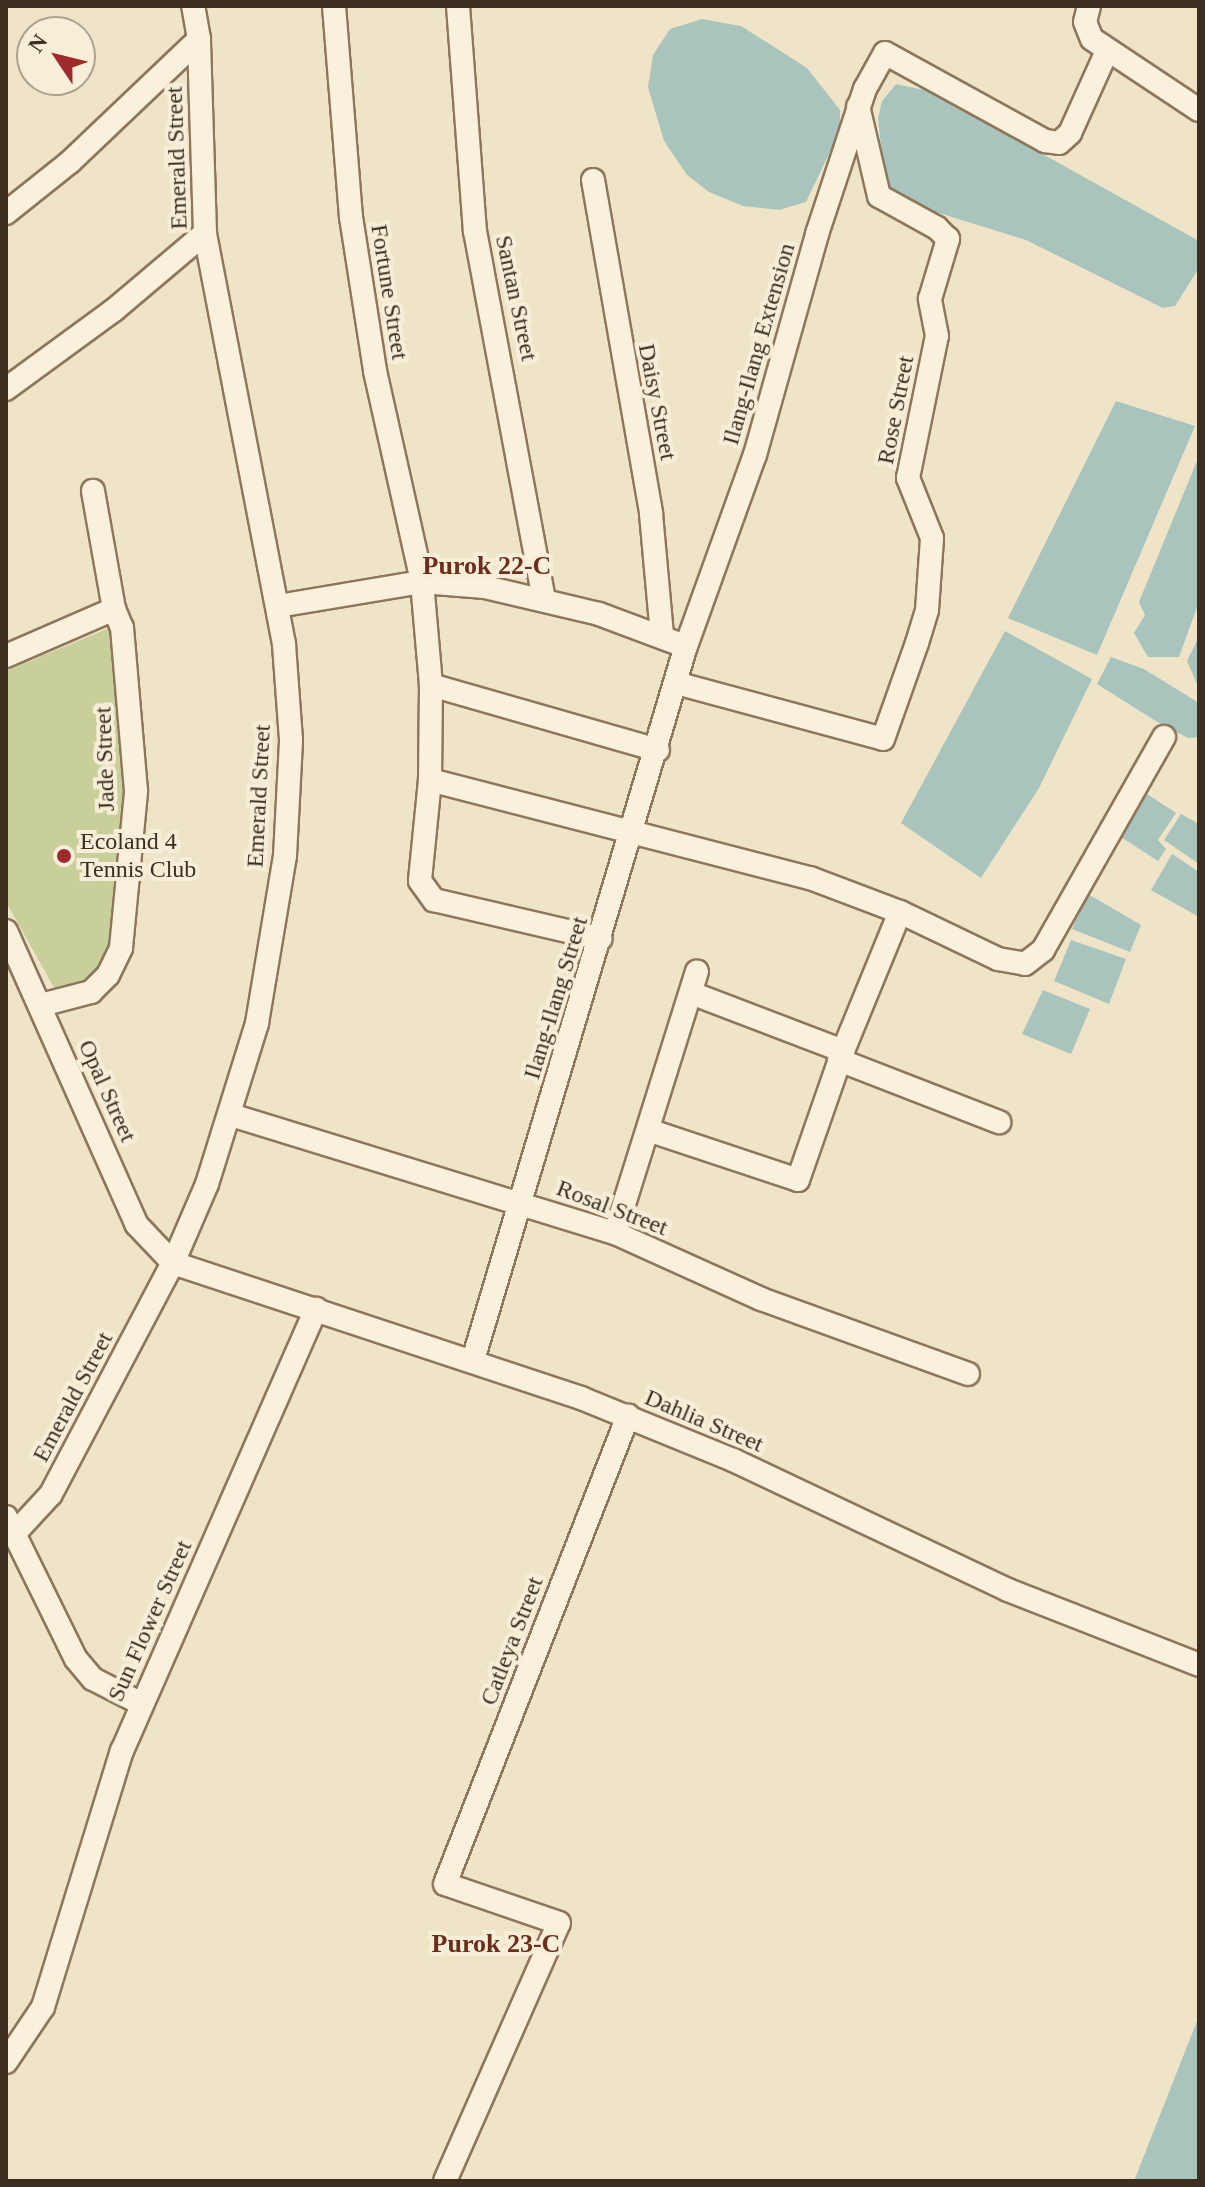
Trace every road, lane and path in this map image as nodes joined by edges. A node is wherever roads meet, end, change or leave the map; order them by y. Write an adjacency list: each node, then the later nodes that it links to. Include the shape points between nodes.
1 (193, 6): 5 (street, Emerald Street)
2 (334, 6): 14 (street, Fortune Street, via 351,217 375,371)
3 (458, 6): 15 (street, Santan Street, via 475,231)
4 (1087, 14): 6 (street, via 1092,39)
5 (199, 39): 10 (street, via 70,162); 11 (street, Emerald Street)
6 (1107, 51): 7 (street, Ilang-Ilang Extension, via 1070,133 1059,143 1045,141 885,53); 8 (street)
7 (858, 106): 19 (street, Ilang-Ilang Extension, via 755,455); 21 (street, Rose Street, via 879,196 948,239 930,299 937,336 908,478 932,538 927,610 917,643 883,739)
8 (1199, 110)
9 (593, 180): 18 (street, Daisy Street, via 651,514)
10 (6, 213)
11 (205, 233): 12 (street, via 114,310); 16 (street, Emerald Street)
12 (6, 389)
13 (93, 491): 17 (street, Jade Street)
14 (422, 582): 15 (street); 16 (street); 22 (street, Fortune Street)
15 (544, 599): 18 (street)
16 (278, 606): 32 (street, Emerald Street, via 291,740 285,856 257,1023)
17 (114, 609): 20 (street); 30 (street, Jade Street, via 122,628 136,791 121,948 108,975 91,992)
18 (662, 635): 19 (street)
19 (685, 649): 21 (street, Ilang-Ilang Street)
20 (8, 650)
21 (676, 683): 24 (street, Ilang-Ilang Street)
22 (431, 685): 24 (street); 25 (street, Fortune Street)
23 (1164, 737): 27 (street, via 1035,959 1011,964)
24 (658, 750): 26 (street, Ilang-Ilang Street)
25 (430, 780): 26 (street); 29 (street, Fortune Street, via 420,869 425,892 434,900)
26 (633, 833): 27 (street, via 810,878); 29 (street, Ilang-Ilang Street)
27 (900, 912): 31 (street)
28 (6, 931): 30 (street, Opal Street)
29 (601, 939): 35 (street, Ilang-Ilang Street)
30 (41, 1005): 37 (street, Opal Street, via 137,1225)
31 (841, 1056): 33 (street); 34 (street, via 798,1180); 34 (street, via 694,982)
32 (231, 1115): 35 (street, Rosal Street); 37 (street, Emerald Street)
33 (999, 1122)
34 (648, 1130): 36 (street)
35 (521, 1203): 36 (street, Rosal Street); 39 (street, Ilang-Ilang Street)
36 (615, 1233): 40 (street, Rosal Street, via 775,1304)
37 (173, 1263): 38 (street, Dahlia Street); 42 (street, Emerald Street, via 51,1494)
38 (316, 1309): 39 (street, Dahlia Street); 44 (street, Sun Flower Street)
39 (473, 1360): 41 (street, Dahlia Street)
40 (968, 1374)
41 (628, 1416): 43 (street, Dahlia Street, via 1008,1590); 46 (street, Catleya Street, via 445,1884 559,1923)
42 (10, 1526): 44 (street, via 76,1659 93,1679)
43 (1199, 1665)
44 (142, 1704): 45 (street, Sun Flower Street, via 100,1815 43,2007)
45 (6, 2062)
46 (445, 2181)

